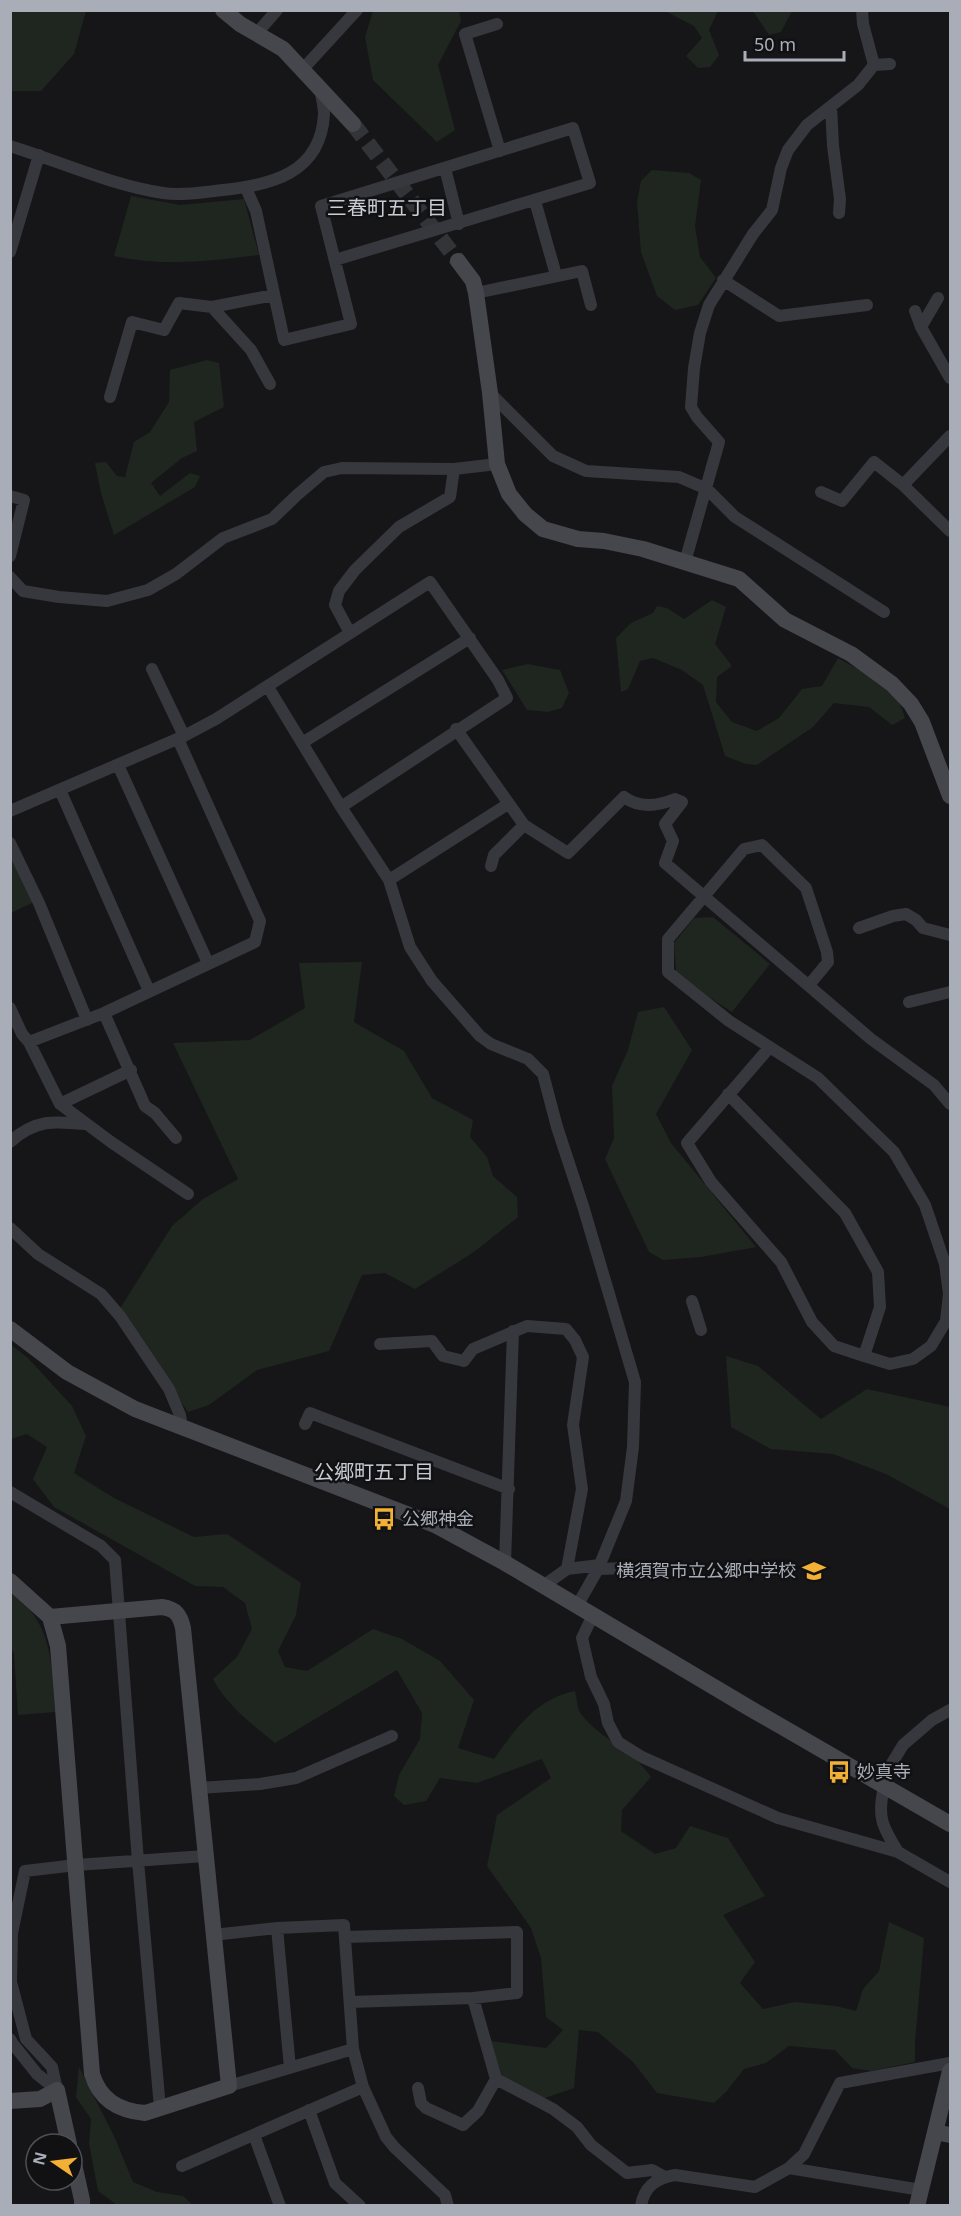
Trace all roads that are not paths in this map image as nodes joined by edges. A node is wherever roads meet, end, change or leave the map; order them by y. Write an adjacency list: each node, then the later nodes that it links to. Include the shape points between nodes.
1 (277, 10): 6 (street)
2 (357, 10): 9 (street)
3 (862, 10): 8 (street)
4 (225, 11): 6 (street)
5 (496, 24): 14 (street, via 465,34)
6 (257, 33): 9 (street, via 283,49)
7 (890, 64): 8 (street)
8 (874, 65): 11 (street, via 858,85)
9 (303, 69): 10 (street)
10 (320, 86): 12 (street); 17 (street, via 324,113 319,140 309,159 288,176)
11 (831, 106): 19 (street); 25 (street, via 807,125 788,150 772,210)
12 (353, 124)
13 (10, 147): 15 (street)
14 (500, 151): 16 (street); 18 (street, via 573,128 590,183)
15 (39, 155): 17 (street, via 130,187 166,194); 21 (street)
16 (445, 168): 20 (street); 22 (street, via 321,206)
17 (246, 188): 27 (street, via 256,211)
18 (535, 201): 20 (street); 24 (street)
19 (839, 213)
20 (459, 224): 22 (street)
21 (10, 252)
22 (335, 260): 27 (street, via 351,324 284,340)
23 (458, 261): 26 (street, via 473,281)
24 (556, 275): 26 (street); 30 (street, via 582,271)
25 (723, 280): 29 (street, via 779,316); 42 (street, via 699,333 691,392 691,407 719,442)
26 (476, 293): 36 (street)
27 (274, 296): 31 (street)
28 (938, 298): 33 (street)
29 (867, 304)
30 (591, 306)
31 (212, 307): 35 (street, via 251,350); 37 (street, via 179,303 164,330 132,322)
32 (915, 311): 33 (street)
33 (921, 327): 34 (street)
34 (951, 378)
35 (270, 384)
36 (490, 393): 39 (street); 42 (street, via 553,456 566,463 586,471 679,477)
37 (110, 397)
38 (951, 436): 41 (street)
39 (497, 464): 40 (street); 47 (street, via 509,494 543,529 643,549)
40 (454, 469): 48 (street, via 342,468 324,472 272,519 223,538 148,590 107,601 23,591); 50 (street, via 450,497 399,527 339,591 335,605)
41 (903, 485): 43 (street, via 874,462 842,501); 45 (street)
42 (706, 489): 47 (street); 49 (street, via 735,516)
43 (821, 492)
44 (10, 496): 46 (street, via 24,500)
45 (951, 531)
46 (10, 556)
47 (685, 562): 59 (street, via 739,579 785,620 850,654 892,684 922,722)
48 (10, 578)
49 (884, 612)
50 (350, 633): 51 (street, via 430,582); 53 (street)
51 (470, 638): 54 (street, via 507,698); 56 (street)
52 (152, 669): 55 (street)
53 (268, 687): 55 (street); 56 (street)
54 (456, 729): 60 (street); 61 (street)
55 (181, 737): 57 (street); 70 (street, via 260,921 255,942)
56 (302, 743): 61 (street)
57 (118, 765): 58 (street); 70 (street)
58 (60, 790): 62 (street); 72 (street)
59 (951, 796)
60 (508, 804): 63 (street); 66 (street)
61 (341, 807): 66 (street)
62 (10, 811)
63 (524, 825): 65 (street, via 494,855); 67 (street, via 568,852 624,797 633,804 659,805 675,799 682,802 665,824 673,841 665,863)
64 (10, 843): 77 (street)
65 (490, 866)
66 (389, 880): 100 (street, via 410,947 446,999 480,1036 528,1059 543,1074 635,1382 626,1501)
67 (703, 896): 71 (street); 71 (street, via 744,849 762,845 806,888 828,962); 79 (street, via 668,939 668,972)
68 (859, 928): 69 (street, via 906,914 923,928)
69 (951, 935)
70 (208, 963): 72 (street)
71 (809, 985): 83 (street, via 871,1039 934,1085)
72 (149, 991): 76 (street)
73 (951, 992): 74 (street)
74 (909, 1002)
75 (10, 1008): 78 (street)
76 (104, 1013): 77 (street); 80 (street)
77 (87, 1020): 78 (street)
78 (29, 1042): 82 (street)
79 (769, 1048): 81 (street); 94 (street, via 819,1078 894,1152 925,1205 945,1264 949,1294 946,1321 931,1346 913,1359 890,1364)
80 (131, 1070): 82 (street); 85 (street, via 145,1106)
81 (728, 1094): 94 (street, via 845,1213 878,1272 880,1307); 94 (street, via 687,1143 711,1182 781,1262 812,1322 834,1346)
82 (60, 1104): 84 (street)
83 (951, 1104)
84 (87, 1124): 86 (street, via 53,1121); 87 (street)
85 (176, 1138)
86 (10, 1142)
87 (188, 1194)
88 (10, 1228): 96 (street, via 38,1254 101,1294 169,1389)
89 (692, 1301): 92 (street)
90 (10, 1329): 96 (street, via 100,1392)
91 (513, 1330): 93 (street, via 472,1349 464,1361 443,1356 432,1341); 97 (street); 102 (street, via 527,1326 566,1329 583,1357 573,1425 582,1489)
92 (700, 1330)
93 (380, 1344)
94 (864, 1356)
95 (305, 1424): 97 (street, via 310,1413)
96 (182, 1427): 99 (street, via 435,1525)
97 (508, 1489): 99 (street)
98 (10, 1492): 106 (street, via 101,1546 115,1560)
99 (505, 1563): 104 (street)
100 (599, 1567): 101 (street); 102 (street); 105 (street)
101 (628, 1568)
102 (567, 1569): 104 (street)
103 (10, 1581): 108 (street)
104 (543, 1586): 105 (street)
105 (577, 1606): 107 (street)
106 (121, 1610): 108 (street); 112 (street, via 170,1608 179,1614); 116 (street)
107 (593, 1615): 111 (street); 114 (street, via 582,1638 591,1677 618,1742 642,1757 778,1818)
108 (50, 1617): 117 (street, via 58,1646)
109 (951, 1710): 111 (street, via 932,1720 903,1745)
110 (392, 1736): 112 (street, via 296,1778)
111 (882, 1785): 113 (street); 114 (street, via 879,1809 886,1833)
112 (199, 1788): 115 (street)
113 (951, 1824)
114 (898, 1852): 118 (street)
115 (205, 1856): 116 (street); 120 (street)
116 (138, 1861): 117 (street); 135 (street)
117 (76, 1865): 133 (street, via 25,1871 12,1933 10,1982 26,2039 52,2067); 135 (street, via 95,2085 106,2099 131,2112)
118 (951, 1882)
119 (277, 1928): 120 (street); 121 (street, via 344,1925); 127 (street)
120 (213, 1935): 130 (street)
121 (345, 1937): 122 (street, via 517,1932 517,1993); 123 (street)
122 (473, 1998): 123 (street); 129 (street)
123 (350, 2002): 125 (street)
124 (10, 2039): 133 (street, via 37,2074)
125 (353, 2049): 127 (street); 131 (street)
126 (951, 2063): 141 (street, via 840,2083 804,2154)
127 (290, 2068): 130 (street)
128 (951, 2071): 138 (street)
129 (496, 2079): 132 (street, via 478,2111 463,2125 426,2108); 142 (street, via 553,2109 627,2173 652,2170)
130 (228, 2086): 135 (street)
131 (363, 2087): 136 (street); 146 (street, via 390,2142 445,2195)
132 (418, 2088)
133 (57, 2090): 134 (street, via 40,2099); 137 (street)
134 (10, 2101)
135 (160, 2108)
136 (309, 2110): 139 (street); 145 (street, via 335,2183)
137 (66, 2132)
138 (943, 2134): 143 (street)
139 (254, 2135): 140 (street); 144 (street)
140 (182, 2166)
141 (789, 2168): 142 (street, via 755,2187 675,2175); 143 (street)
142 (665, 2177): 147 (street, via 651,2184)
143 (919, 2198)
144 (280, 2205)
145 (360, 2205)
146 (448, 2205)
147 (641, 2205)

